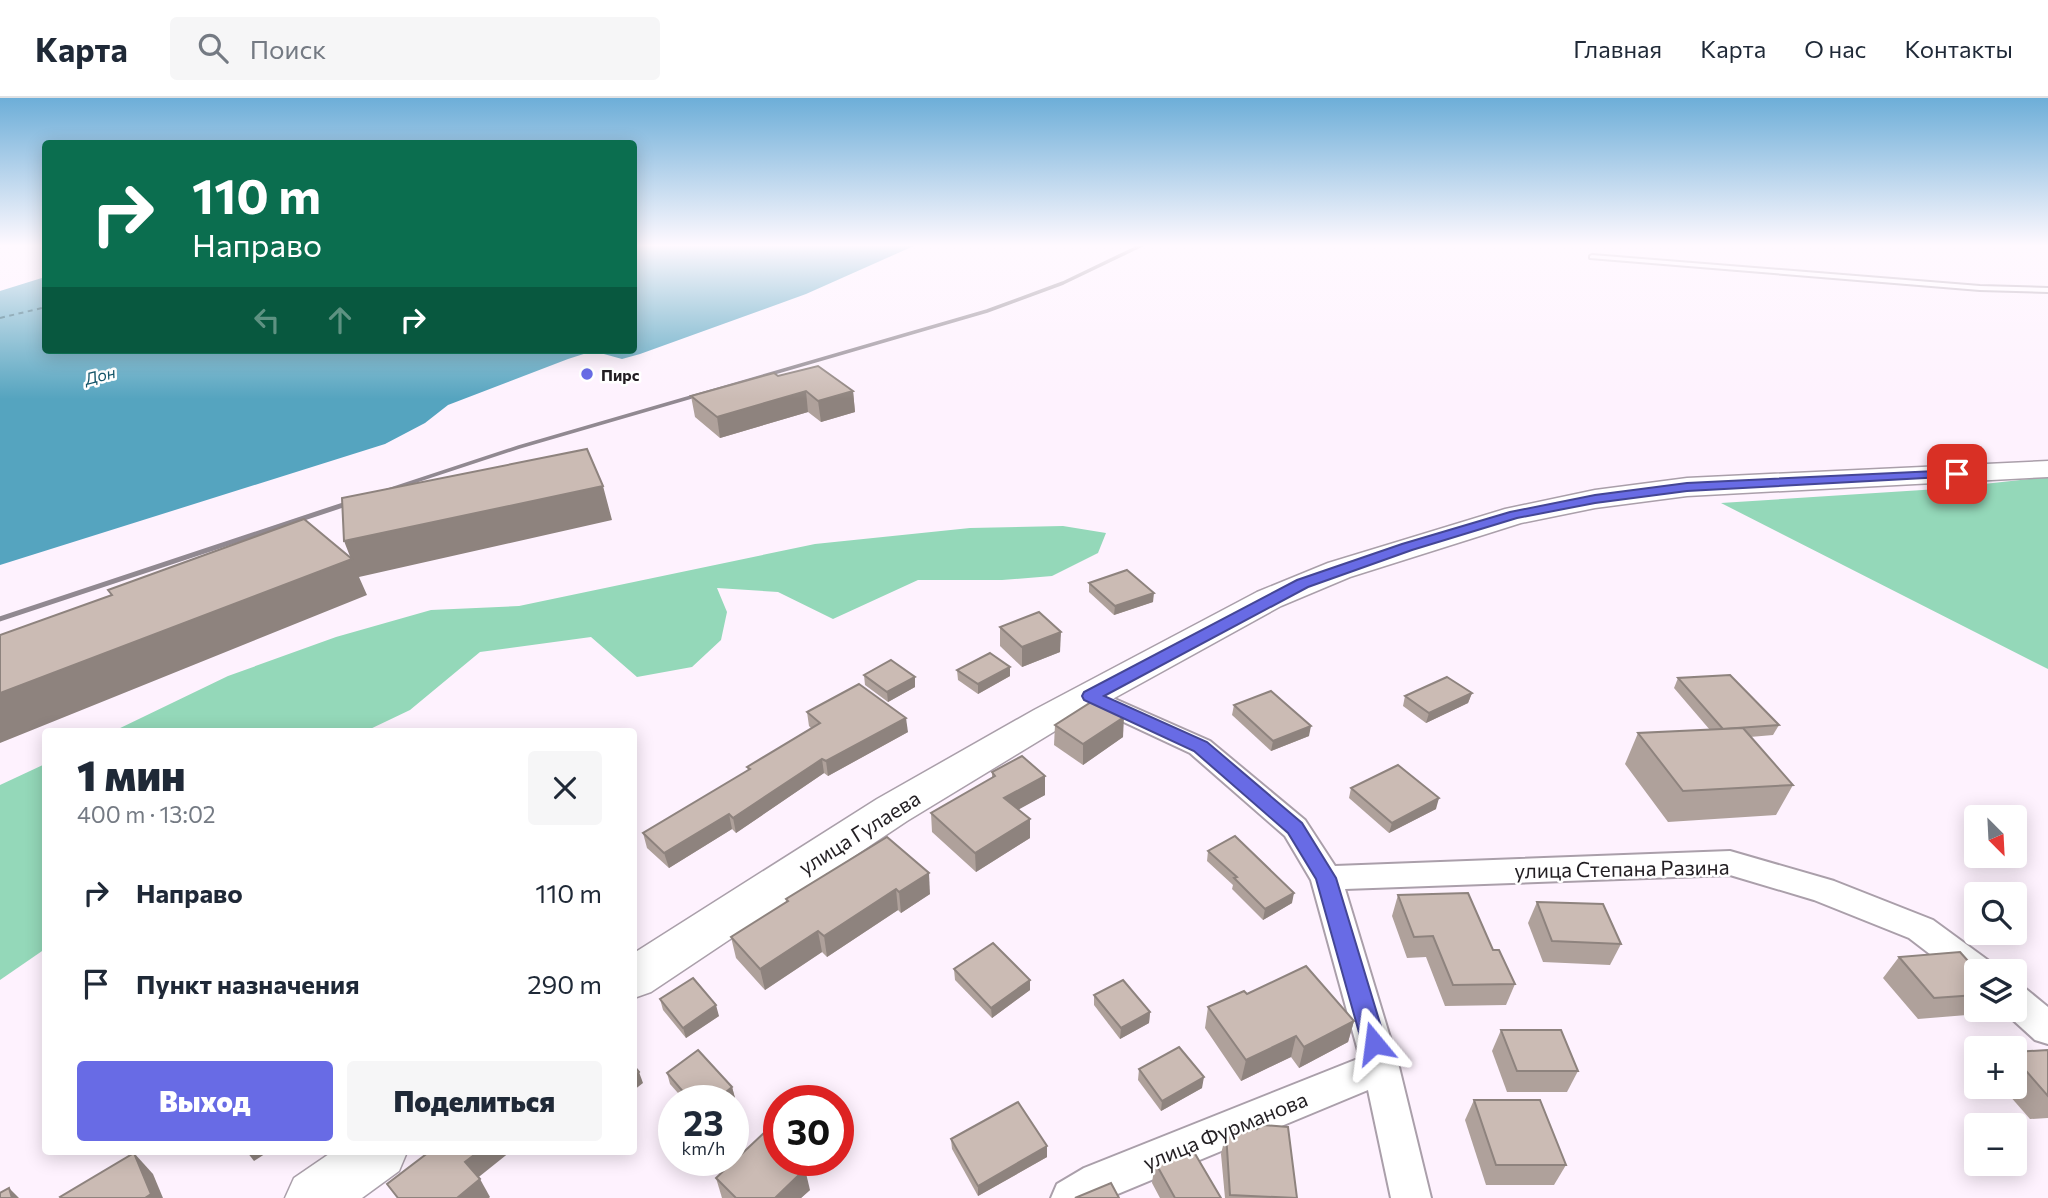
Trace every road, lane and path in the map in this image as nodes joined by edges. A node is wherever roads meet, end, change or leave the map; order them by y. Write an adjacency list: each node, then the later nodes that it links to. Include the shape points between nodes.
1 (2048, 469): 2 (main road, улица Гулаева, via 1687,487 1515,514 1302,583)
2 (1090, 696): 3 (street, via 1200,747 1295,828); 5 (main road, улица Гулаева, via 892,810)
3 (1326, 878): 4 (street, улица Степана Разина, via 1730,863 1823,890 1921,929); 8 (street)
4 (1964, 961)
5 (637, 976)
6 (2027, 1010): 7 (street)
7 (2048, 1029)
8 (1381, 1067): 11 (street, улица Фурманова, via 1097,1182); 12 (street)
9 (375, 1155): 10 (main road)
10 (314, 1198)
11 (1071, 1198)
12 (1411, 1198)

